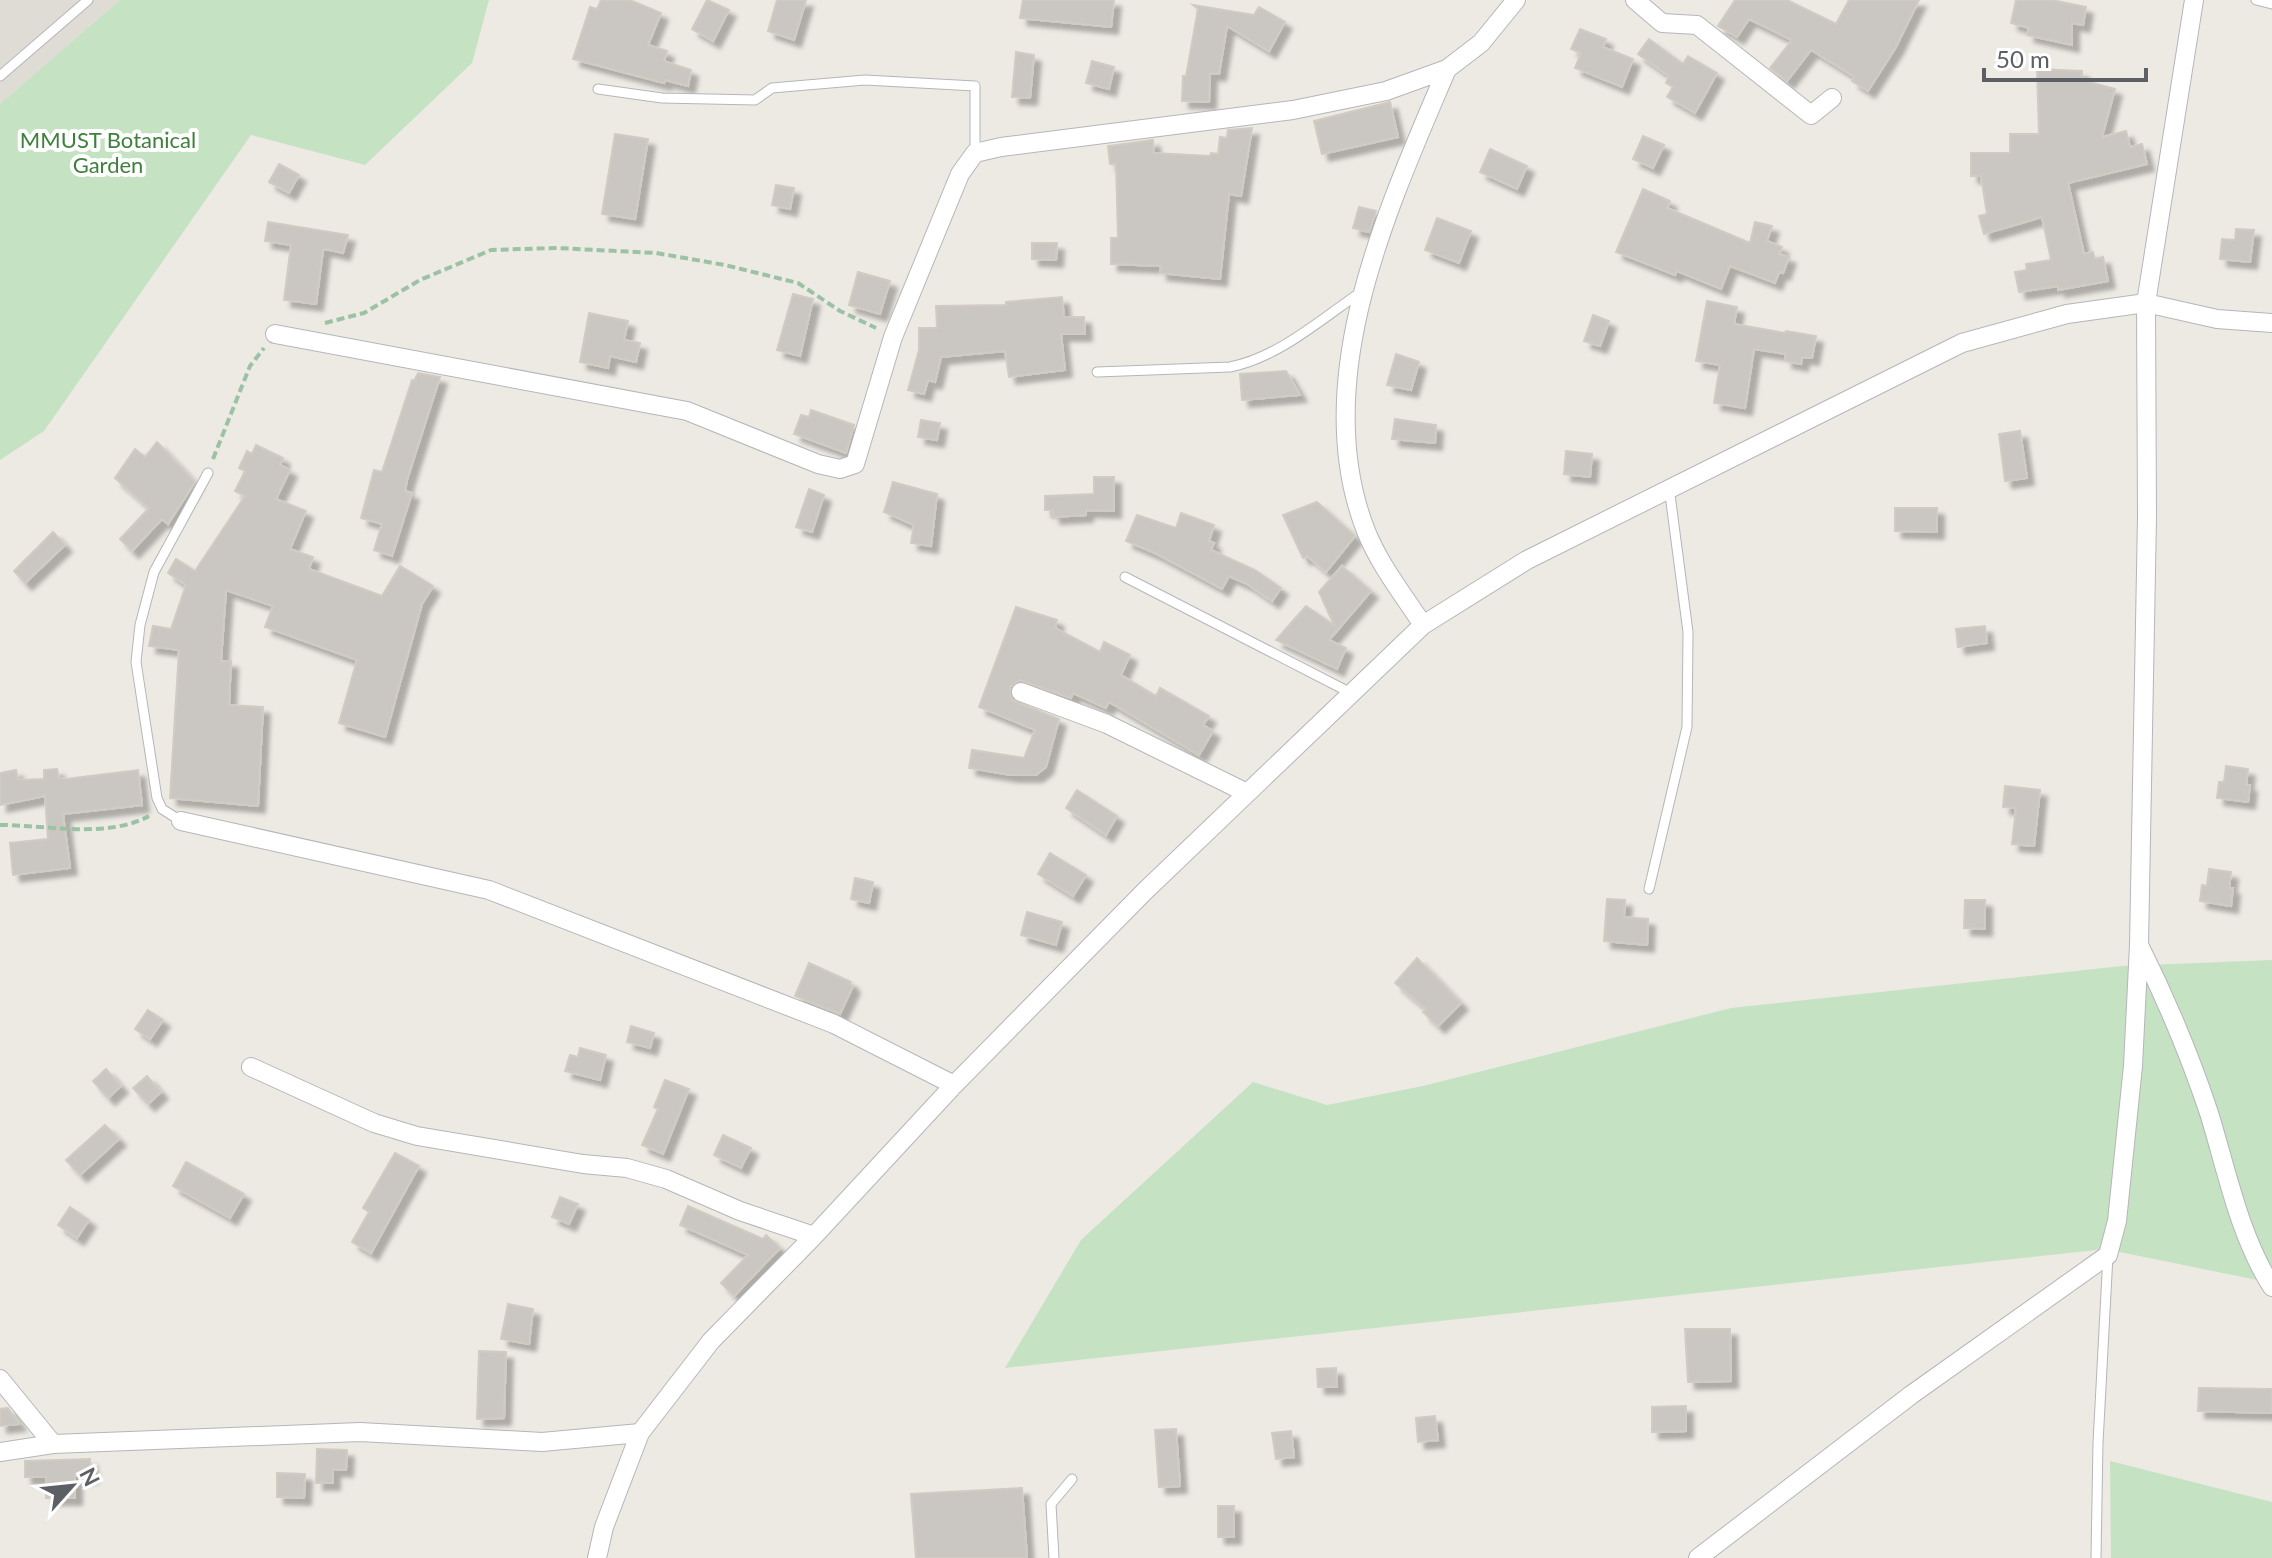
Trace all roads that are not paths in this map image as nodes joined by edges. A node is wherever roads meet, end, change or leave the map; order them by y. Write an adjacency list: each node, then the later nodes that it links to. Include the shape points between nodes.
1 (88, 0): 8 (lane)
2 (1516, 0): 7 (street, via 1481,43)
3 (1635, 0): 10 (street, via 1662,23 1697,25 1811,115)
4 (2194, 0): 13 (street)
5 (2256, 0): 6 (lane)
6 (2272, 4)
7 (1447, 69): 11 (street, via 1386,91 1293,110); 12 (street, via 1405,167)
8 (0, 76)
9 (598, 89): 11 (lane, via 662,98 755,100 772,88 865,80 975,86)
10 (1832, 98)
11 (975, 153): 15 (street, via 960,174 893,337 855,464 840,469 687,411)
12 (1365, 289): 16 (lane, via 1249,363); 20 (street, via 1352,333 1347,460 1367,532)
13 (2146, 303): 14 (street, via 2217,319); 18 (street, via 2067,314 1962,343); 26 (street)
14 (2272, 323)
15 (275, 334)
16 (1097, 372)
17 (208, 473): 24 (lane, via 154,572 136,662 157,798 162,809)
18 (1669, 487): 20 (street, via 1527,560); 25 (lane, via 1688,632 1687,727)
19 (1125, 577): 22 (lane)
20 (1423, 625): 22 (street)
21 (1021, 692): 23 (street, via 1107,724)
22 (1351, 693): 23 (street)
23 (1247, 793): 28 (street)
24 (181, 821): 28 (street, via 489,890 834,1024)
25 (1649, 889)
26 (2139, 945): 30 (street, via 2133,1066 2117,1221); 31 (street, via 2173,1013 2244,1230)
27 (251, 1067): 29 (street, via 361,1118 417,1136 627,1168)
28 (954, 1085): 29 (street)
29 (814, 1236): 33 (street, via 711,1341)
30 (2108, 1255): 39 (street, via 1911,1395); 40 (lane)
31 (2272, 1287)
32 (0, 1379): 34 (street)
33 (640, 1433): 34 (street, via 542,1442 360,1432); 37 (street)
34 (53, 1444): 35 (street)
35 (0, 1452)
36 (1072, 1479): 38 (lane, via 1051,1504)
37 (597, 1558)
38 (1054, 1558)
39 (1698, 1558)
40 (2096, 1558)

